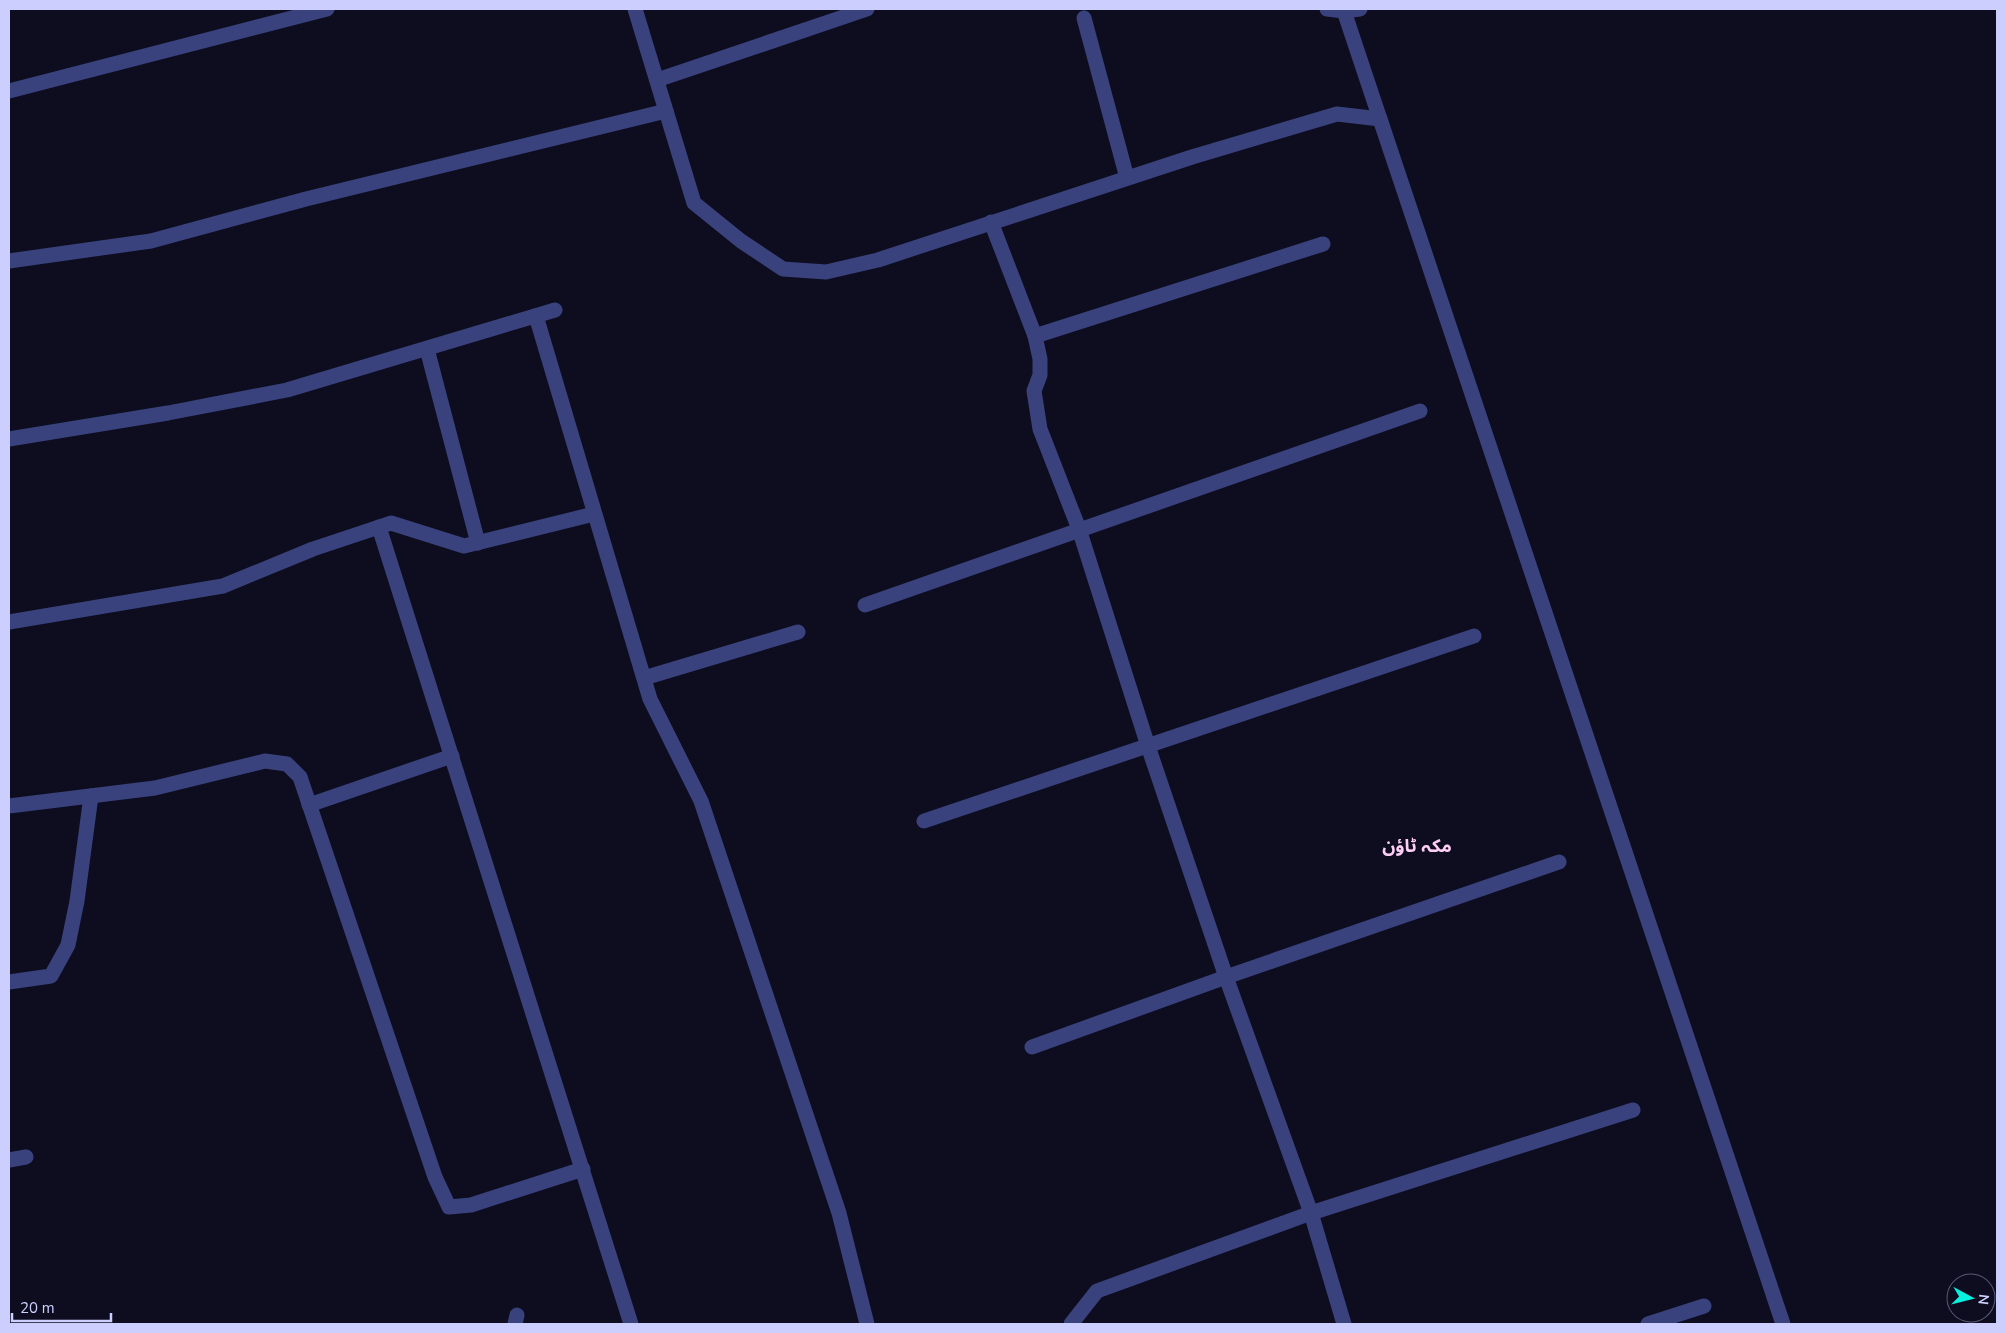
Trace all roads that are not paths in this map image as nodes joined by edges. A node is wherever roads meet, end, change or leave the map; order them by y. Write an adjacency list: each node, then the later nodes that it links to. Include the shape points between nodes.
1 (327, 9): 8 (street)
2 (635, 9): 10 (street)
3 (868, 9): 7 (street)
4 (1327, 9): 6 (street)
5 (1360, 9): 6 (street)
6 (1344, 11): 13 (street)
7 (839, 14): 10 (street)
8 (277, 15): 11 (street)
9 (1084, 18): 14 (street)
10 (657, 80): 12 (street)
11 (9, 91)
12 (666, 111): 15 (street, via 694,203 741,242 783,269 826,272 878,260); 17 (street, via 151,240)
13 (1380, 119): 14 (street, via 1337,114); 54 (street)
14 (1127, 178): 15 (street)
15 (991, 222): 20 (street)
16 (1323, 244): 20 (street)
17 (9, 261)
18 (555, 310): 19 (street)
19 (536, 316): 21 (street); 24 (street)
20 (1035, 336): 26 (street, via 1040,375 1034,391 1040,429)
21 (427, 349): 23 (street, via 287,390); 27 (street)
22 (1420, 411): 26 (street)
23 (9, 439)
24 (594, 514): 27 (street); 32 (street)
25 (379, 527): 27 (street, via 391,523 464,546); 29 (street, via 313,549 223,586); 34 (street)
26 (1079, 529): 28 (street); 33 (street)
27 (478, 542)
28 (865, 605)
29 (9, 622)
30 (798, 632): 32 (street)
31 (1474, 636): 33 (street)
32 (644, 678): 50 (street, via 650,699 701,801 839,1213)
33 (1148, 746): 38 (street); 40 (street)
34 (452, 756): 36 (street); 46 (street)
35 (92, 796): 36 (street, via 155,788 265,761 286,764 300,777); 37 (street); 41 (street, via 78,901 68,945 51,976)
36 (310, 805): 46 (street, via 435,1177 449,1206 471,1205)
37 (9, 806)
38 (924, 821)
39 (1560, 862): 40 (street)
40 (1226, 976): 42 (street); 47 (street)
41 (9, 982)
42 (1032, 1047)
43 (1633, 1110): 47 (street)
44 (26, 1157): 45 (street)
45 (9, 1160)
46 (583, 1169): 49 (street)
47 (1311, 1213): 51 (street, via 1097,1291); 52 (street)
48 (1704, 1306): 53 (street)
49 (631, 1324)
50 (867, 1324)
51 (1071, 1324)
52 (1344, 1324)
53 (1648, 1324)
54 (1783, 1324)

